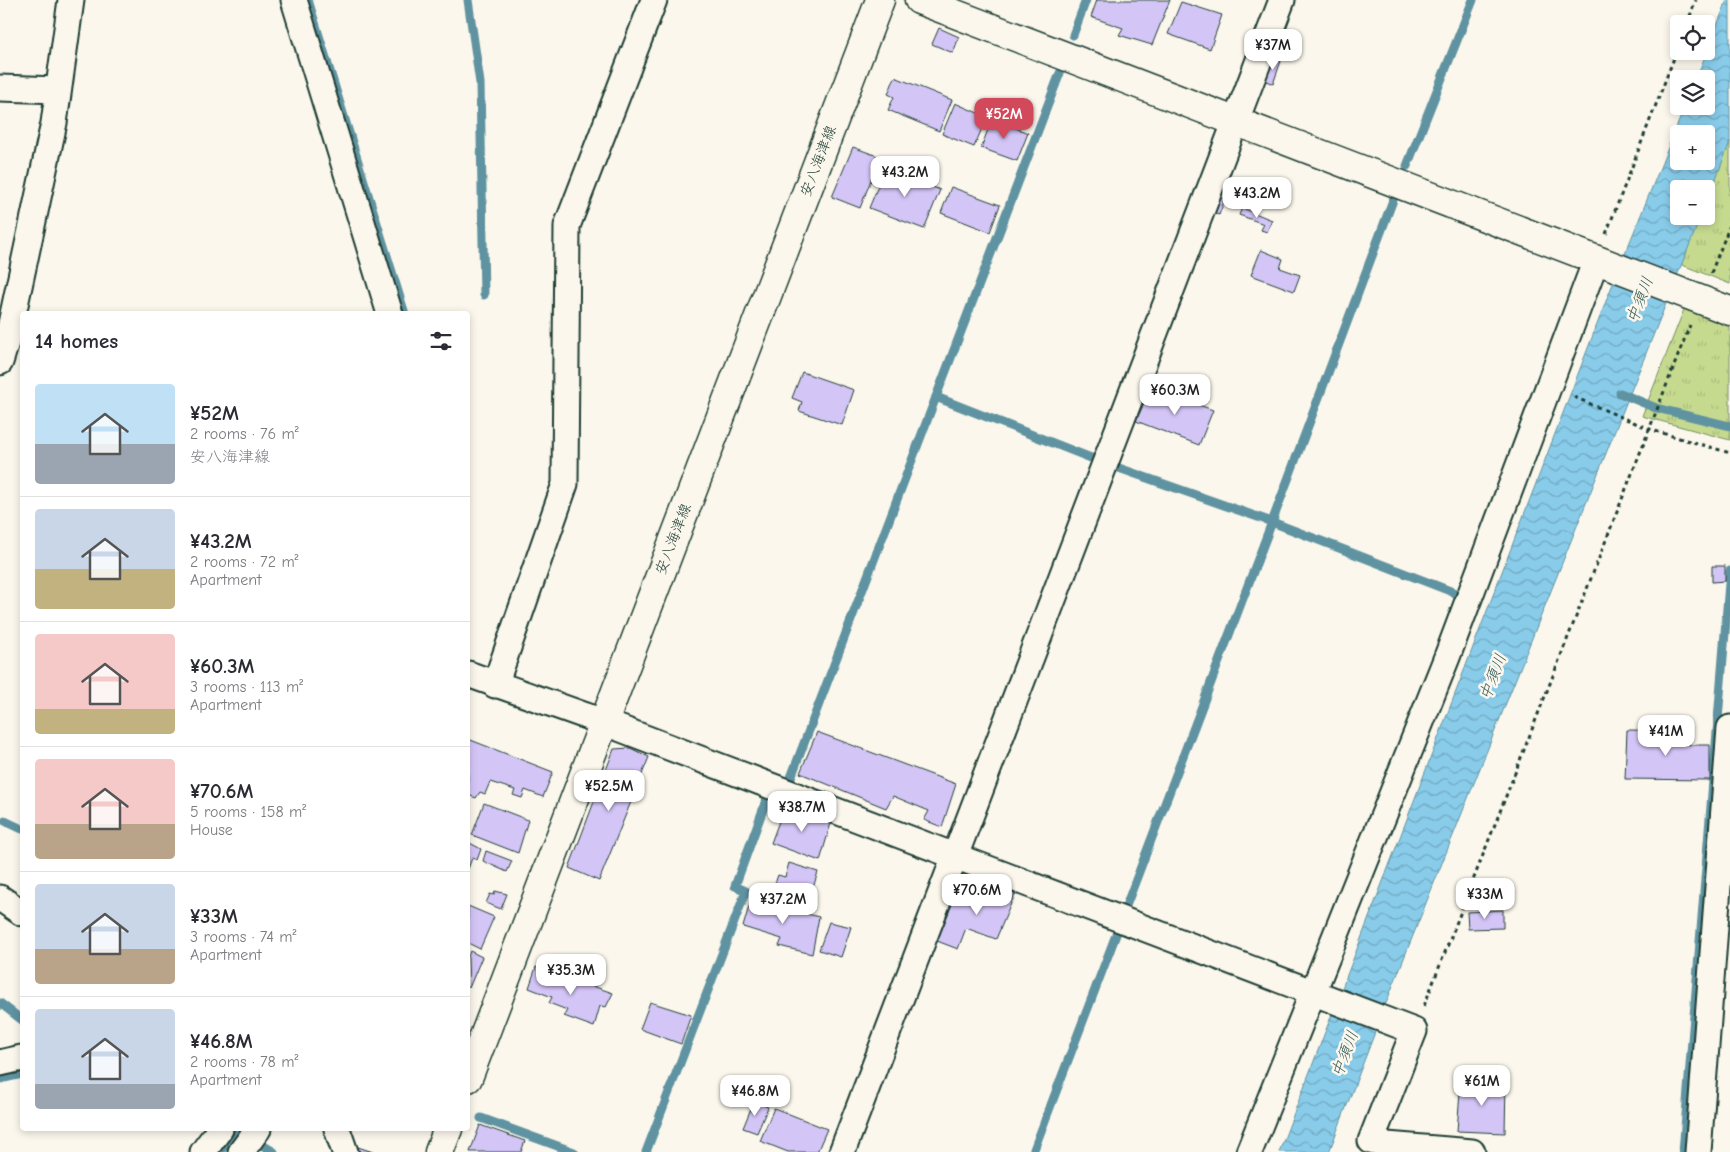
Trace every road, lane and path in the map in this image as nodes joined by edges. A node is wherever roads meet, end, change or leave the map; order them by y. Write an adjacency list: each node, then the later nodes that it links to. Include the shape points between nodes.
1 (71, 0): 11 (street)
2 (294, 0): 15 (street)
3 (654, 0): 22 (street, via 567,226 565,484)
4 (880, 0): 23 (main road, 安八海津線)
5 (920, 0): 12 (main road)
6 (1282, 0): 12 (street)
7 (1696, 0): 8 (path)
8 (1690, 15)
9 (1674, 60): 13 (path)
10 (0, 88): 11 (street)
11 (58, 90): 14 (street)
12 (1237, 122): 13 (main road); 25 (street)
13 (1600, 261): 16 (main road); 28 (street, via 1446,657)
14 (20, 303): 17 (street)
15 (389, 311)
16 (1730, 311)
17 (0, 362)
18 (1570, 395): 19 (path)
19 (1648, 428): 20 (path); 29 (path)
20 (1730, 453)
21 (470, 675): 22 (street)
22 (495, 685): 23 (street)
23 (603, 722): 25 (street); 32 (main road, 安八海津線)
24 (1730, 728): 45 (street)
25 (954, 857): 28 (street); 42 (street)
26 (0, 898): 27 (street)
27 (20, 912)
28 (1321, 997): 29 (street); 43 (street)
29 (1404, 1028): 37 (street, via 1371,1142)
30 (20, 1058): 31 (street)
31 (0, 1062)
32 (470, 1073)
33 (219, 1131): 38 (street)
34 (257, 1131): 39 (street)
35 (338, 1131): 40 (street)
36 (447, 1131): 41 (main road)
37 (1445, 1151): 44 (street)
38 (204, 1152)
39 (241, 1152)
40 (345, 1152)
41 (439, 1152)
42 (842, 1152)
43 (1249, 1152)
44 (1472, 1152)
45 (1698, 1152)

